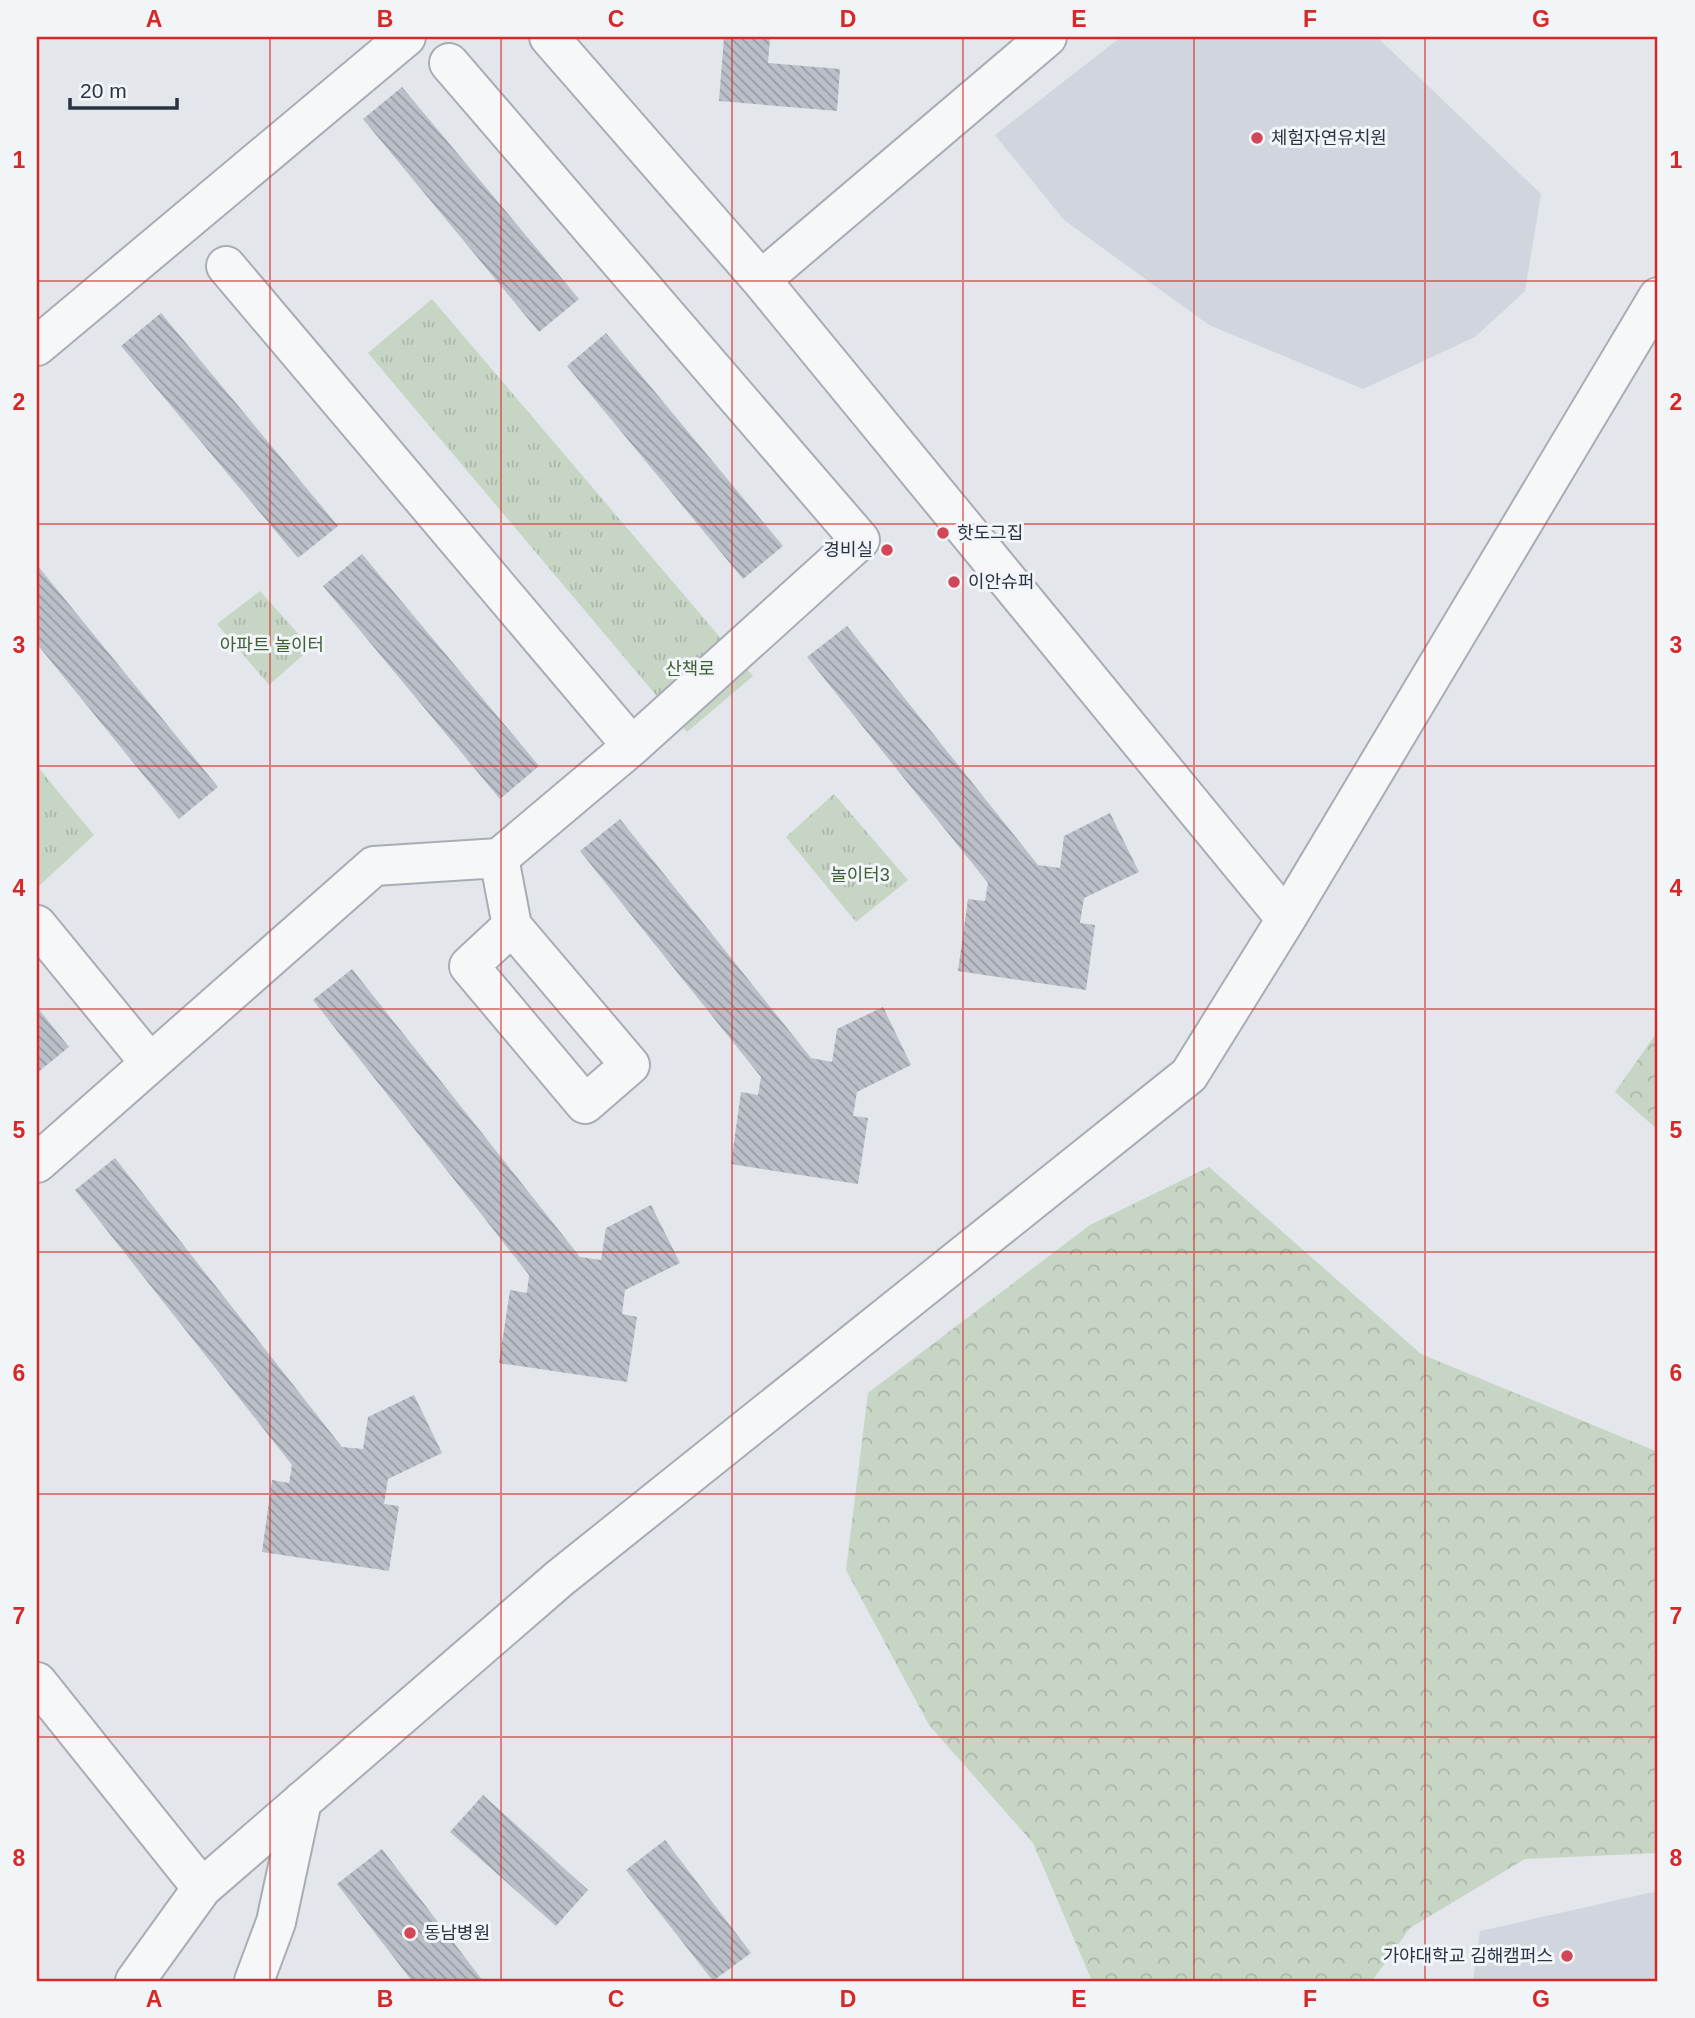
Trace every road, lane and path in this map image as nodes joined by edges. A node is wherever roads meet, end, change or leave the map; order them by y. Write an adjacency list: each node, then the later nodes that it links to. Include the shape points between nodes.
1 (406, 37): 8 (street)
2 (549, 37): 6 (street)
3 (1047, 37): 6 (street)
4 (449, 63): 9 (street, via 860,540)
5 (226, 266): 9 (street)
6 (761, 280): 11 (street)
7 (1658, 297): 11 (street)
8 (37, 346)
9 (632, 746): 10 (street)
10 (499, 858): 13 (street); 14 (street, via 374,866)
11 (1286, 919): 17 (street, via 1189,1075 560,1578)
12 (37, 925): 14 (street)
13 (512, 926)
14 (150, 1063): 15 (street)
15 (37, 1163)
16 (37, 1682): 18 (street)
17 (302, 1801): 18 (street); 20 (street, via 276,1922)
18 (202, 1888): 19 (street)
19 (135, 1981)
20 (254, 1981)

